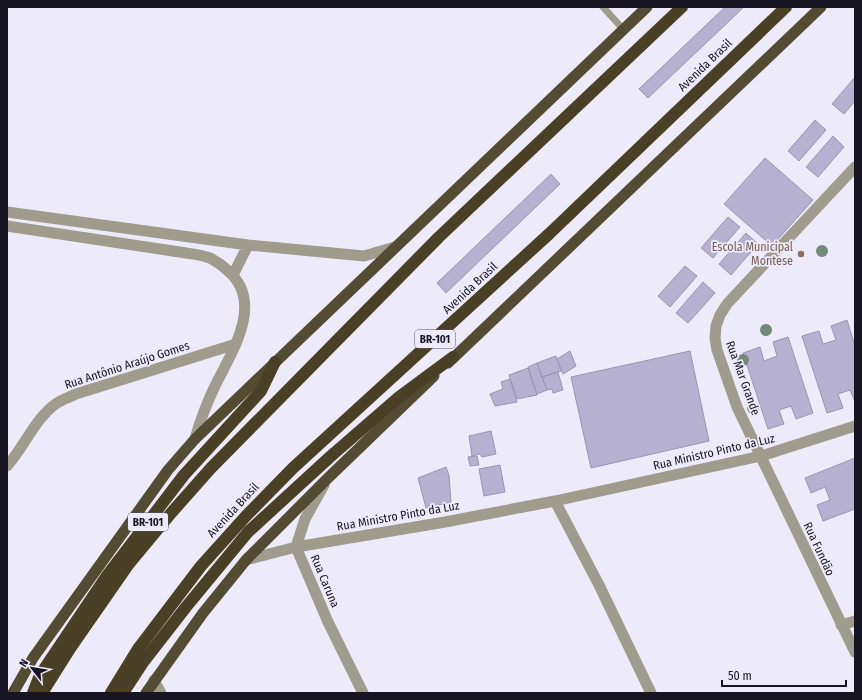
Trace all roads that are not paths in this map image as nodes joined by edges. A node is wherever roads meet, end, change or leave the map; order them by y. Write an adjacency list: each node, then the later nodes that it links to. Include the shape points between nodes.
1 (603, 7): 6 (lane)
2 (647, 7): 6 (highway, BR-101)
3 (682, 7): 31 (highway, BR-101, via 439,237 211,468 128,565)
4 (786, 7): 32 (highway, Avenida Brasil / BR-101, via 549,234 293,468 201,566 138,650)
5 (821, 7): 14 (highway, BR-101)
6 (623, 29): 11 (highway, BR-101)
7 (855, 167): 18 (street, Rua Mar Grande, via 727,304 716,326 715,338 719,354 737,407)
8 (7, 212): 10 (street)
9 (7, 226): 12 (street, via 186,253 209,258 221,264)
10 (248, 245): 11 (street, via 364,256); 12 (street)
11 (395, 247): 15 (highway, BR-101)
12 (233, 275): 13 (street, via 241,284 245,302 244,321)
13 (236, 344): 17 (street, via 202,416); 19 (street, Rua Antônio Araújo Gomes, via 76,394 57,403 43,415)
14 (453, 357): 20 (highway, BR-101); 33 (highway, BR-101, via 399,397 248,532 144,661)
15 (275, 362): 17 (highway); 30 (highway, BR-101, via 261,391 184,475 106,577 40,675)
16 (855, 426): 18 (street, Rua Ministro Pinto da Luz)
17 (195, 439): 29 (highway, via 168,470 33,658)
18 (761, 456): 21 (street, Rua Ministro Pinto da Luz); 25 (street, Rua Fundão)
19 (7, 466)
20 (327, 479): 22 (street, Rua Caruna, via 305,519); 23 (highway)
21 (555, 501): 22 (street, Rua Ministro Pinto da Luz); 28 (street)
22 (296, 546): 23 (street, Rua Ministro Pinto da Luz); 36 (street, Rua Caruna, via 328,622)
23 (246, 560): 27 (highway)
24 (855, 621): 25 (street)
25 (841, 626): 26 (street, Rua Fundão)
26 (855, 652)
27 (154, 680): 34 (highway); 35 (street)
28 (650, 692)
29 (13, 693)
30 (33, 693)
31 (42, 693)
32 (110, 693)
33 (123, 693)
34 (146, 693)
35 (161, 693)
36 (363, 693)

